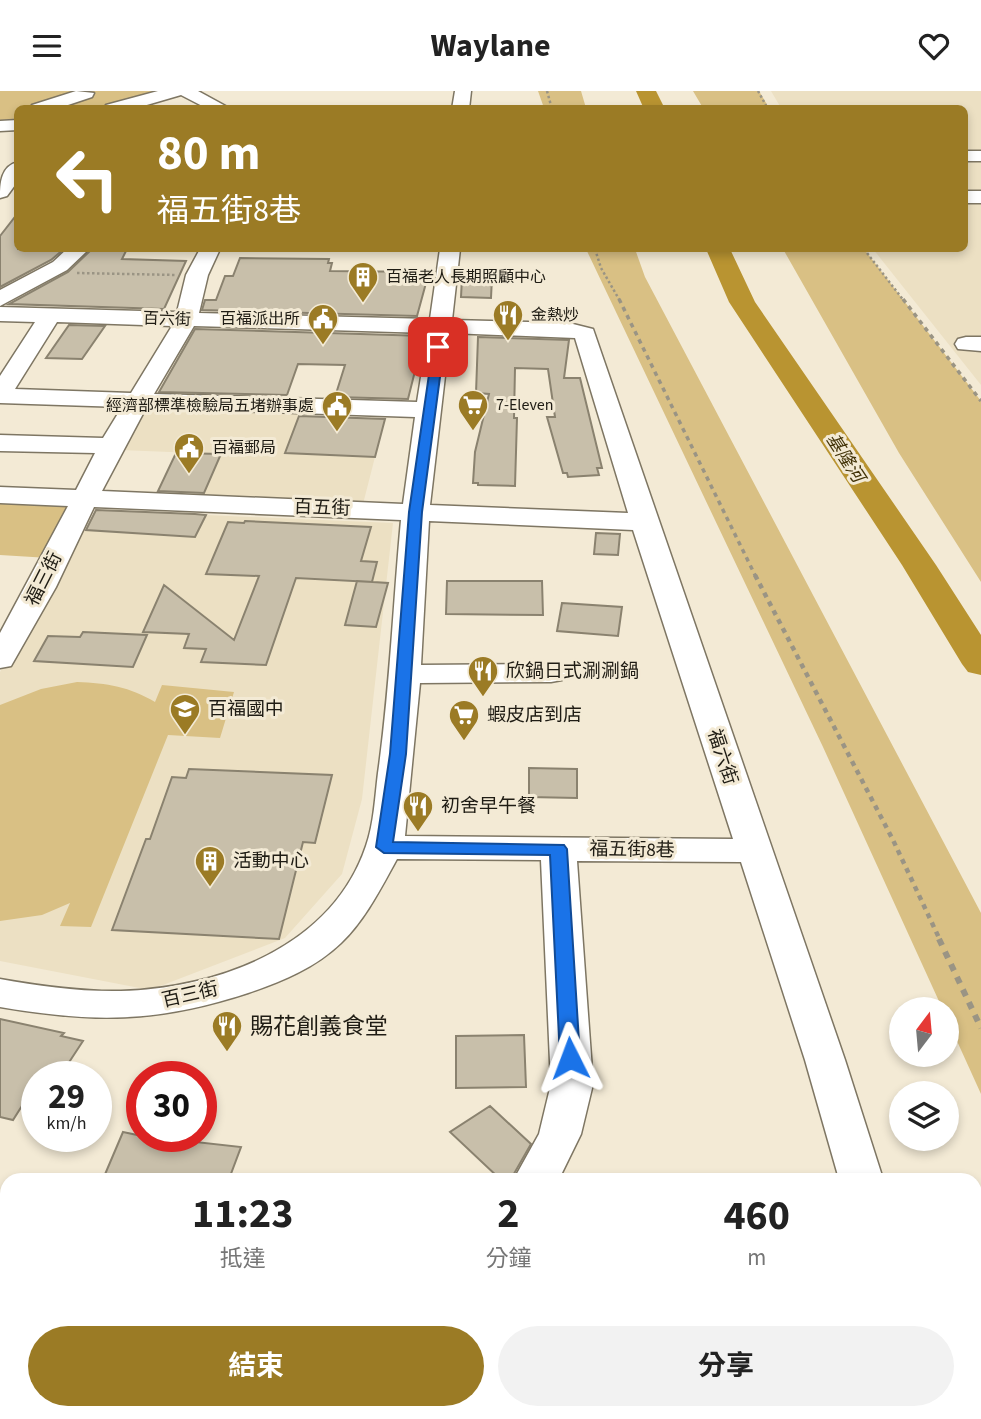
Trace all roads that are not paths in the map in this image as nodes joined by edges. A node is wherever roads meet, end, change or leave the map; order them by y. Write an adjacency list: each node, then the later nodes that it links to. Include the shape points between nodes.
1 (187, 91): 4 (street); 5 (street); 6 (street)
2 (86, 93): 3 (street)
3 (50, 105)
4 (129, 105)
5 (143, 105)
6 (215, 105)
7 (14, 173): 8 (street)
8 (0, 192)
9 (75, 252): 12 (street)
10 (208, 252): 15 (street, 福三街, via 197,275)
11 (450, 252): 16 (street, 百三街)
12 (0, 299)
13 (0, 314): 14 (street, 百六街)
14 (50, 316): 15 (street, 百六街); 18 (street)
15 (186, 320): 16 (street, 百六街); 19 (street, 福三街)
16 (441, 326): 17 (street, 百六街); 20 (street, 百三街)
17 (585, 334): 26 (street, 福六街)
18 (0, 395): 19 (street)
19 (136, 400): 20 (street); 22 (street, 福三街)
20 (429, 410): 25 (street, 百三街)
21 (0, 443): 22 (street)
22 (111, 446): 24 (street, 福三街)
23 (0, 495): 24 (street, 百五街)
24 (84, 498): 25 (street, 百五街); 27 (street, 福三街)
25 (415, 512): 26 (street, 百五街); 31 (street, 百三街)
26 (644, 522): 34 (street, 福六街)
27 (41, 587): 28 (street); 29 (street, 福三街)
28 (0, 605)
29 (0, 659)
30 (551, 673): 31 (street)
31 (404, 674): 32 (street, 百三街)
32 (384, 847): 33 (street, 福五街8巷); 35 (street, 百三街, via 354,905 334,930 288,964 173,1002 76,1005)
33 (558, 849): 34 (street, 福五街8巷); 36 (street, via 572,1084 566,1122)
34 (753, 851): 37 (street, 福六街)
35 (0, 993)
36 (540, 1173)
37 (860, 1173)

